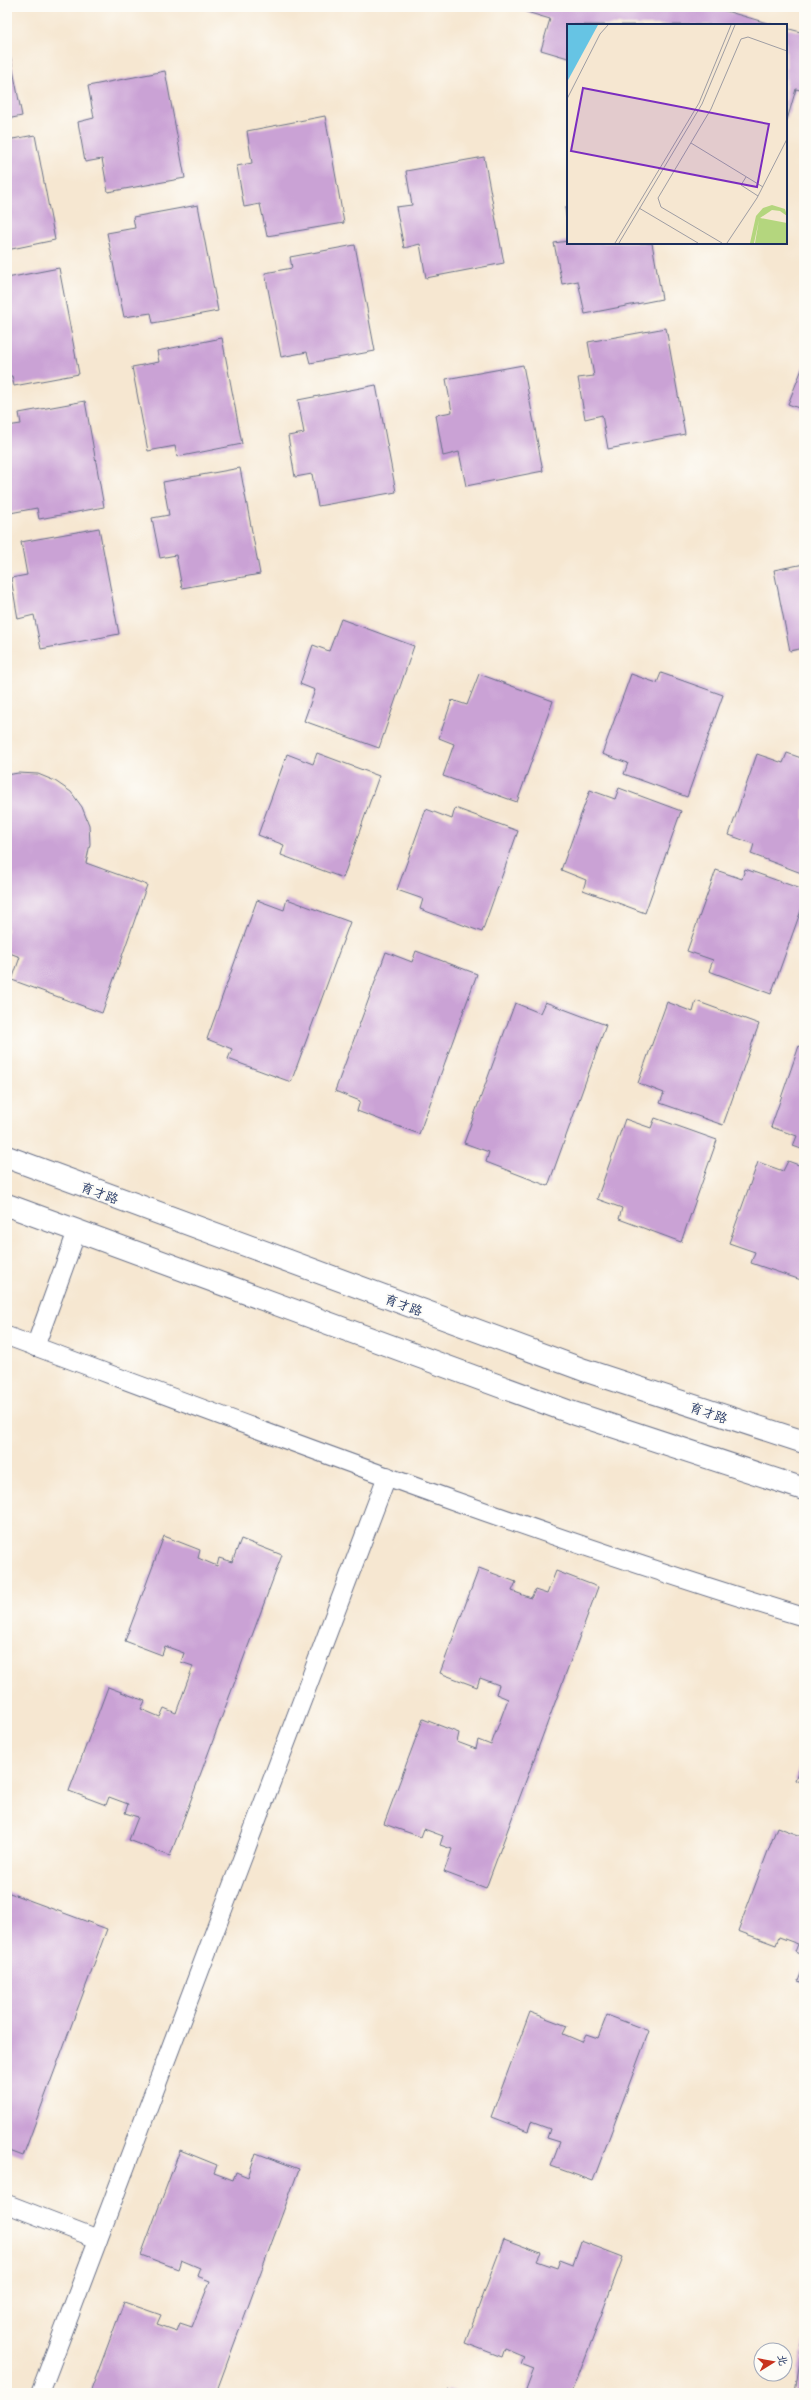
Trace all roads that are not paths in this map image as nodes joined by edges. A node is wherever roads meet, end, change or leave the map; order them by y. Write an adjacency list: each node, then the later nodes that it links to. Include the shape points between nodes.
1 (7, 1157): 6 (street, 育才路, via 584,1370)
2 (7, 1205): 3 (street)
3 (77, 1231): 5 (lane); 8 (street, via 570,1412)
4 (7, 1336): 5 (lane)
5 (35, 1346): 7 (lane)
6 (804, 1442)
7 (387, 1476): 9 (lane, via 694,1584); 11 (lane)
8 (804, 1489)
9 (804, 1617)
10 (7, 2204): 11 (lane)
11 (98, 2238): 12 (lane)
12 (40, 2393)

